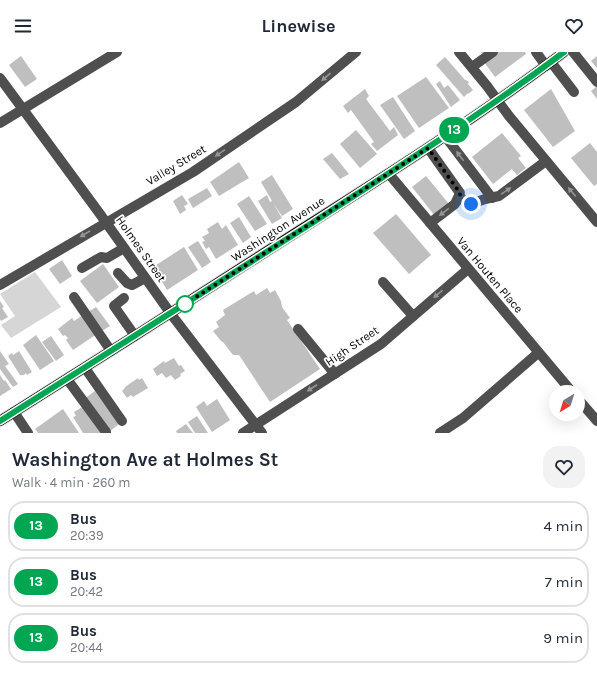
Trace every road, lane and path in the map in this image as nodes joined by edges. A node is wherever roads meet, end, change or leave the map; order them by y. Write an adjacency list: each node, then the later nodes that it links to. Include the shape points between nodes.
1 (117, 52): 14 (street)
2 (356, 52): 22 (street, Valley Street, one-way to 22, via 296,102 193,172)
3 (459, 52): 9 (street)
4 (493, 52): 9 (street)
5 (536, 52): 8 (street)
6 (564, 52): 8 (main road, Washington Avenue)
7 (573, 52): 11 (street)
8 (548, 64): 12 (street); 13 (main road, Washington Avenue)
9 (472, 67): 13 (street)
10 (0, 78): 14 (street, Holmes Street)
11 (597, 82)
12 (574, 92)
13 (498, 100): 16 (main road, Washington Avenue); 18 (street)
14 (23, 109): 15 (street); 22 (street, Holmes Street)
15 (0, 123)
16 (445, 136): 17 (main road, Washington Avenue); 21 (street, one-way to 16)
17 (428, 148): 19 (main road, Washington Avenue); 20 (street)
18 (546, 161): 21 (street, one-way to 18, via 514,186); 23 (street, one-way to 18)
19 (389, 174): 24 (street, Van Houten Place); 34 (main road, Washington Avenue)
20 (460, 196): 21 (street, via 466,203 471,204); 24 (street, one-way to 24)
21 (492, 198)
22 (106, 222): 25 (street, Holmes Street); 31 (street, Valley Street, one-way to 31)
23 (597, 222)
24 (430, 223): 27 (street, Van Houten Place)
25 (124, 248): 26 (street, via 107,258 101,256); 29 (street, Holmes Street)
26 (82, 268)
27 (468, 268): 35 (street, High Street, one-way to 35); 39 (street, Van Houten Place)
28 (118, 272): 29 (street, via 126,283 132,285)
29 (145, 278): 34 (street, Holmes Street)
30 (383, 282): 35 (street)
31 (0, 285)
32 (74, 297): 38 (street)
33 (124, 298): 37 (street, via 114,306)
34 (171, 314): 37 (main road, Washington Avenue); 49 (street, Holmes Street)
35 (413, 316): 41 (street, High Street, via 381,344)
36 (298, 329): 41 (street)
37 (135, 336): 38 (main road, Washington Avenue)
38 (111, 351): 40 (main road, Washington Avenue)
39 (538, 353): 43 (street, Van Houten Place); 54 (street, via 463,418)
40 (85, 368): 42 (main road, Washington Avenue); 46 (street)
41 (335, 374): 49 (street, High Street, one-way to 49)
42 (67, 379): 45 (main road, Washington Avenue); 50 (street)
43 (566, 385)
44 (585, 407): 48 (street)
45 (14, 412): 47 (main road, Washington Avenue); 51 (street)
46 (122, 420)
47 (0, 421)
48 (597, 421)
49 (256, 424): 52 (street, High Street); 53 (street, Holmes Street)
50 (106, 432)
51 (28, 433)
52 (243, 433)
53 (262, 433)
54 (440, 433)

